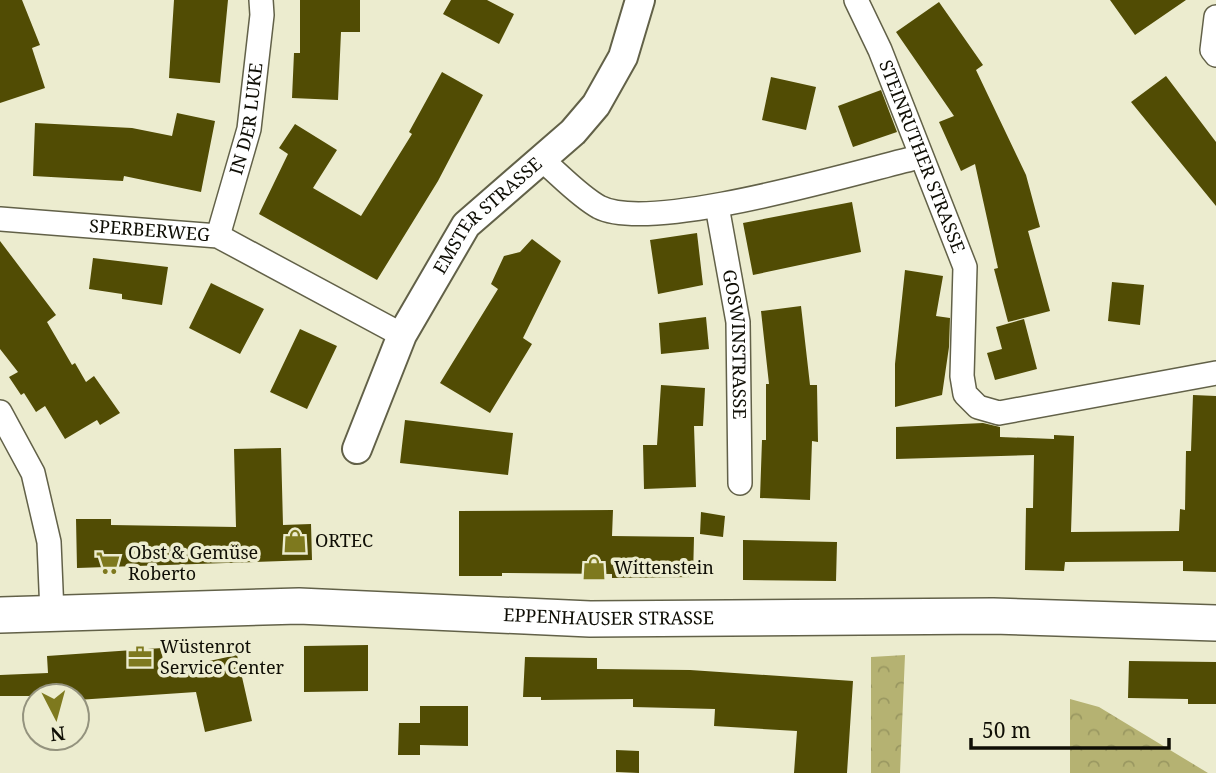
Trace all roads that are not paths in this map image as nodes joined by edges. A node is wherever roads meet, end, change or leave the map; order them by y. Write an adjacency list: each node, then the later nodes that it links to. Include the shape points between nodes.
1 (261, 0): 10 (street, IN DER LUKE, via 249,129)
2 (640, 0): 7 (street, EMSTER STRASSE, via 623,57 596,105)
3 (856, 0): 6 (street, STEINRUTHER STRASSE, via 880,50)
4 (1216, 17): 5 (street, via 1212,50)
5 (1216, 55)
6 (919, 157): 8 (street); 12 (street, STEINRUTHER STRASSE, via 965,267 962,376 965,394 978,407 999,413)
7 (541, 159): 8 (street, via 600,207 638,215); 11 (street, EMSTER STRASSE, via 466,225)
8 (717, 206): 15 (street, GOSWINSTRASSE, via 738,321)
9 (0, 219): 10 (street, SPERBERWEG)
10 (218, 236): 11 (street, SPERBERWEG)
11 (402, 335): 14 (street, EMSTER STRASSE)
12 (1216, 373)
13 (0, 412): 16 (street, via 33,473 49,542)
14 (358, 449)
15 (740, 483)
16 (52, 612): 17 (main road, EPPENHAUSER STRASSE); 18 (main road, EPPENHAUSER STRASSE, via 299,606 590,619 993,616)
17 (0, 615)
18 (1216, 623)

